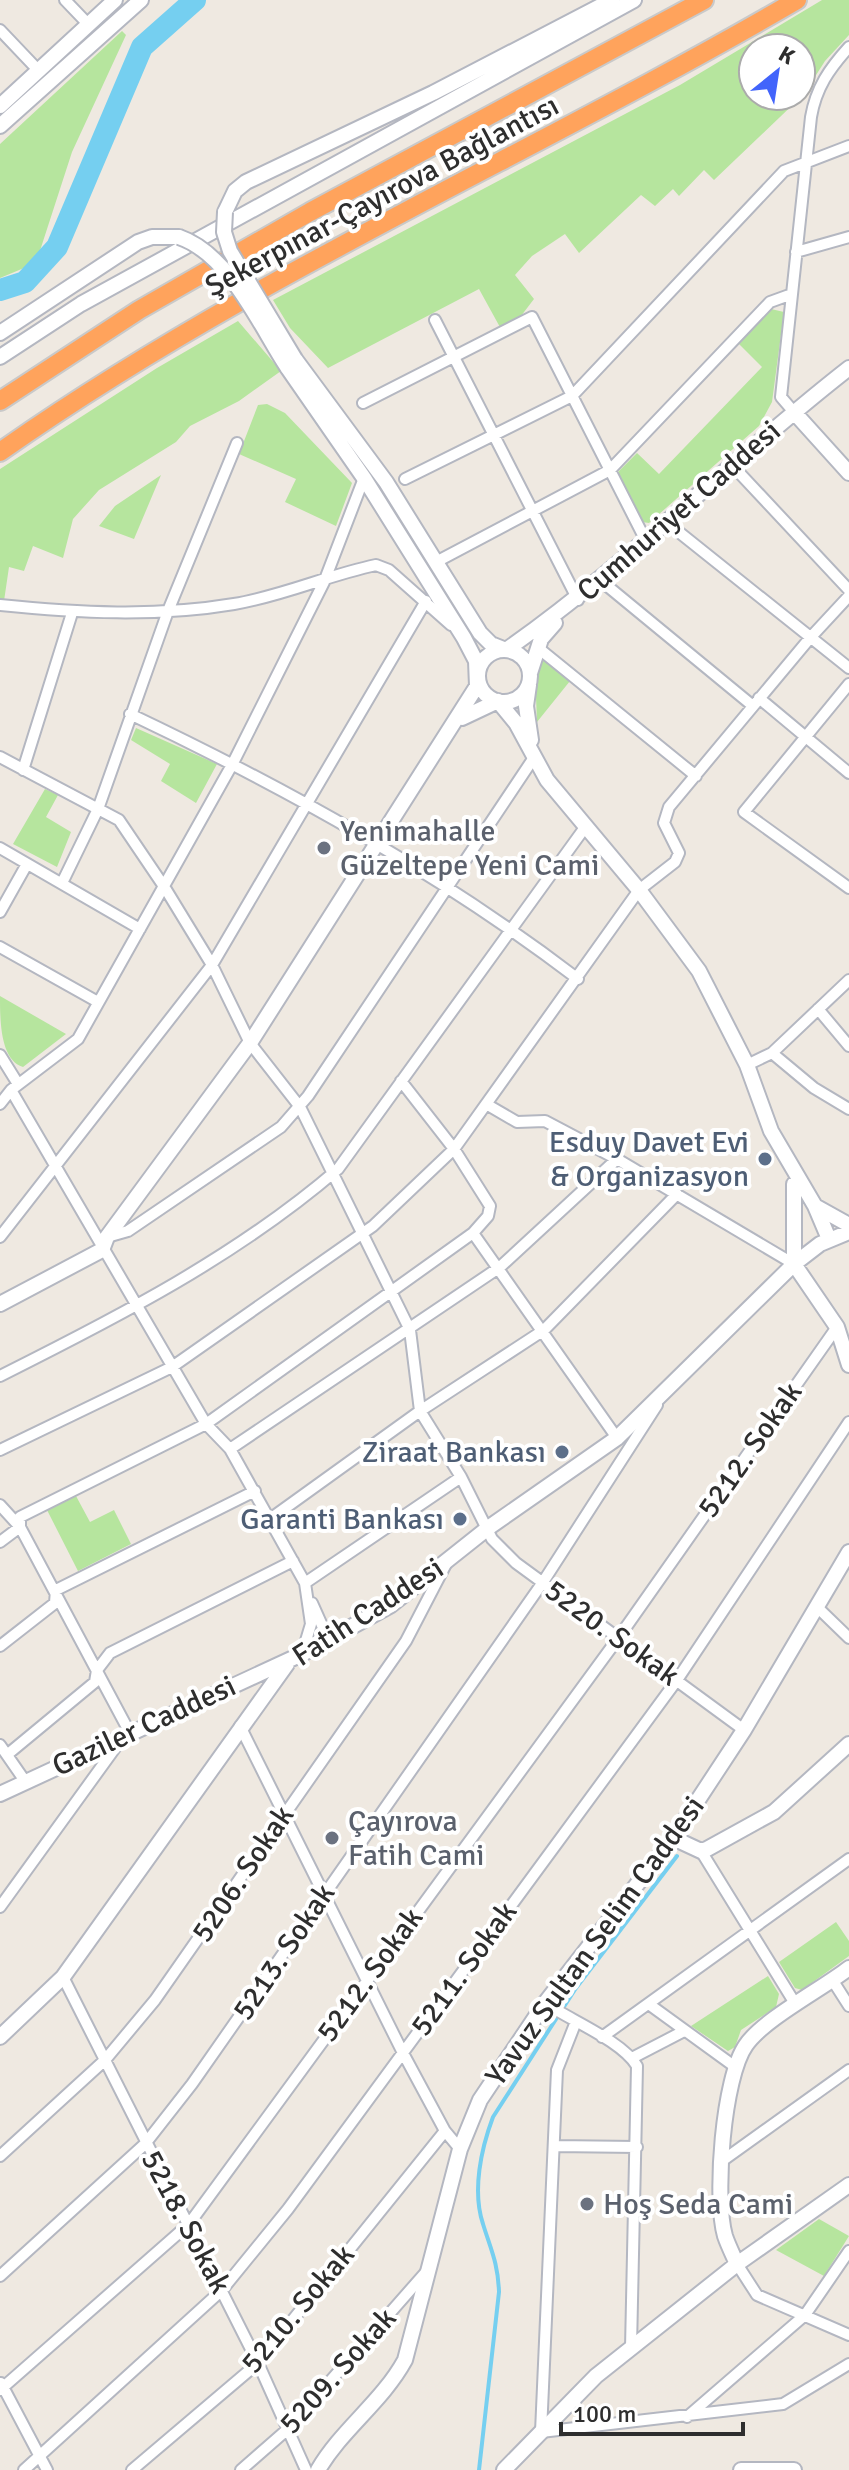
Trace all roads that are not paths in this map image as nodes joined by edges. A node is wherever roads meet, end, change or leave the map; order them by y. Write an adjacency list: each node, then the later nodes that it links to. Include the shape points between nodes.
1 (65, 0): 8 (street)
2 (115, 0): 8 (street)
3 (141, 0): 13 (street)
4 (612, 0): 23 (street, bridge, via 235,191 225,212 230,251)
5 (634, 0): 21 (street, via 81,304)
6 (704, 0): 26 (highway, Şekerpınar-Çayırova Bağlantısı, via 310,212 139,310)
7 (797, 0): 31 (highway, Şekerpınar-Çayırova Bağlantısı, via 656,81 288,275 132,366)
8 (88, 24): 11 (street)
9 (0, 30): 11 (street)
10 (849, 47): 15 (street, via 815,95)
11 (38, 70): 12 (street)
12 (0, 106)
13 (0, 126)
14 (849, 146): 15 (street)
15 (807, 160): 17 (street); 25 (street, via 784,171)
16 (849, 237): 17 (street)
17 (796, 252): 18 (street)
18 (792, 294): 28 (street, via 781,397); 33 (street, via 770,302)
19 (435, 320): 22 (street)
20 (0, 333): 23 (street, bridge, via 138,242 179,237 201,246 218,262)
21 (0, 357)
22 (454, 357): 25 (street, via 532,317); 27 (street); 29 (street)
23 (291, 363): 35 (street); 40 (street, via 386,482)
24 (849, 368): 28 (street, Cumhuriyet Caddesi)
25 (572, 396): 29 (street); 33 (street)
26 (0, 401)
27 (363, 403)
28 (793, 411): 32 (street, Cumhuriyet Caddesi); 34 (street)
29 (493, 435): 36 (street); 37 (street)
30 (237, 443): 47 (street)
31 (0, 452)
32 (731, 464): 38 (street, Cumhuriyet Caddesi); 43 (street)
33 (610, 470): 37 (street); 39 (street)
34 (849, 473)
35 (364, 478): 42 (street); 49 (street)
36 (405, 479)
37 (531, 510): 40 (street); 44 (street)
38 (665, 521): 39 (street, Cumhuriyet Caddesi); 50 (street)
39 (645, 539): 41 (street, Cumhuriyet Caddesi)
40 (436, 562): 52 (street, via 480,633)
41 (600, 580): 44 (street, Cumhuriyet Caddesi); 58 (street)
42 (324, 582): 45 (street, via 376,565); 47 (street, via 234,604); 64 (street)
43 (849, 593): 50 (street)
44 (578, 600): 51 (street); 52 (street, Cumhuriyet Caddesi)
45 (426, 601): 49 (street); 68 (street)
46 (0, 605): 48 (street)
47 (168, 611): 48 (street); 59 (street)
48 (72, 613): 65 (street)
49 (464, 638): 54 (street)
50 (810, 638): 53 (street); 58 (street)
51 (537, 647): 55 (street); 67 (street)
52 (506, 650): 54 (street, via 485,658); 55 (street, via 523,658)
53 (849, 668)
54 (478, 677): 57 (street, via 484,692); 60 (street, via 475,693)
55 (530, 677): 57 (street, via 518,698); 62 (street, via 527,726)
56 (849, 684): 61 (street)
57 (498, 701): 60 (street); 62 (street)
58 (756, 702): 61 (street); 67 (street)
59 (130, 714): 64 (street); 69 (street)
60 (455, 723): 71 (street)
61 (805, 737): 66 (street); 77 (street, via 744,812)
62 (535, 756): 70 (street, via 547,780); 75 (street)
63 (0, 757): 65 (street)
64 (233, 763): 68 (street); 76 (street)
65 (23, 770): 69 (street)
66 (849, 773)
67 (696, 776): 78 (street, via 669,807 664,823 679,853 675,862)
68 (306, 802): 71 (street); 83 (street)
69 (98, 809): 74 (street); 76 (street, via 119,820)
70 (586, 826): 78 (street); 81 (street)
71 (376, 842): 75 (street); 88 (street)
72 (0, 848): 73 (street)
73 (27, 864): 74 (street); 79 (street)
74 (62, 883): 80 (street)
75 (445, 886): 81 (street); 97 (street)
76 (165, 888): 80 (street); 83 (street)
77 (849, 888)
78 (639, 890): 84 (street); 92 (street, via 699,971)
79 (0, 912)
80 (140, 929): 86 (street)
81 (513, 929): 84 (street); 93 (street)
82 (0, 947): 86 (street)
83 (212, 965): 88 (street); 102 (street)
84 (578, 979): 96 (street)
85 (849, 980): 87 (street)
86 (98, 1002): 94 (street, via 78,1039)
87 (818, 1009): 89 (street); 90 (street)
88 (250, 1043): 97 (street); 113 (street)
89 (849, 1046)
90 (772, 1053): 92 (street); 98 (street)
91 (0, 1055): 94 (street)
92 (747, 1065): 101 (street, via 771,1131)
93 (401, 1081): 99 (street); 103 (street)
94 (15, 1087): 95 (street); 102 (street)
95 (0, 1104)
96 (486, 1104): 99 (street); 100 (street, via 517,1122 545,1121)
97 (300, 1107): 103 (street); 113 (street, via 281,1127)
98 (849, 1109)
99 (454, 1149): 109 (street); 110 (street, via 490,1206)
100 (617, 1159): 105 (street); 115 (street)
101 (789, 1160): 104 (street); 106 (street)
102 (56, 1167): 111 (street); 113 (street)
103 (331, 1175): 109 (street); 118 (street, via 305,1198)
104 (794, 1184): 112 (street); 114 (street)
105 (677, 1194): 114 (street); 121 (street)
106 (815, 1206): 107 (street); 112 (street)
107 (849, 1225)
108 (849, 1232): 112 (street, Fatih Caddesi)
109 (363, 1233): 116 (street); 123 (street)
110 (473, 1233): 115 (street); 116 (street)
111 (0, 1237)
112 (824, 1242): 114 (street, Fatih Caddesi)
113 (104, 1243): 117 (street); 118 (street)
114 (794, 1264): 119 (street); 125 (street, Fatih Caddesi)
115 (500, 1267): 120 (street); 121 (street)
116 (392, 1289): 120 (street); 128 (street)
117 (3, 1298)
118 (136, 1308): 123 (street); 124 (street)
119 (837, 1327): 122 (street); 147 (street, 5212. Sokak)
120 (410, 1330): 126 (street); 130 (street)
121 (544, 1330): 126 (street); 129 (street)
122 (849, 1365)
123 (172, 1367): 128 (street); 131 (street)
124 (0, 1376)
125 (662, 1396): 129 (street, Fatih Caddesi); 142 (street, 5213. Sokak)
126 (420, 1411): 132 (street, 5220. Sokak); 135 (street)
127 (849, 1422): 153 (street, 5211. Sokak)
128 (206, 1424): 130 (street); 136 (street, via 20,1517)
129 (617, 1438): 137 (street, Fatih Caddesi)
130 (230, 1449): 133 (street)
131 (0, 1450)
132 (461, 1477): 137 (street, 5220. Sokak); 143 (street)
133 (255, 1491): 135 (street); 144 (street)
134 (0, 1505): 136 (street)
135 (270, 1519): 140 (street)
136 (20, 1527): 138 (street); 144 (street)
137 (488, 1528): 141 (street, Fatih Caddesi); 142 (street, 5220. Sokak, via 506,1555)
138 (0, 1542)
139 (849, 1552): 146 (street, Yavuz Sultan Selim Caddesi)
140 (293, 1561): 143 (street); 152 (street, via 110,1653)
141 (447, 1561): 149 (street, Fatih Caddesi, via 391,1605); 164 (street, 5206. Sokak, via 406,1641)
142 (543, 1582): 147 (street, 5220. Sokak); 168 (street, 5213. Sokak)
143 (305, 1583): 145 (street)
144 (56, 1590): 150 (street, via 55,1603); 152 (street)
145 (310, 1598): 149 (street); 151 (street, via 311,1624)
146 (817, 1607): 148 (street); 157 (street, Yavuz Sultan Selim Caddesi)
147 (619, 1637): 153 (street, 5220. Sokak); 173 (street, 5212. Sokak)
148 (849, 1638)
149 (329, 1641): 151 (street, Fatih Caddesi)
150 (0, 1646)
151 (296, 1657): 154 (street, Gaziler Caddesi); 155 (street, Fatih Caddesi)
152 (97, 1670): 158 (street); 161 (street, via 95,1682)
153 (677, 1680): 157 (street, 5220. Sokak); 183 (street, 5211. Sokak)
154 (239, 1682): 155 (street); 158 (street, Gaziler Caddesi)
155 (256, 1705): 156 (street, Fatih Caddesi)
156 (240, 1726): 164 (street); 172 (street, Fatih Caddesi)
157 (744, 1730): 165 (street, Yavuz Sultan Selim Caddesi)
158 (127, 1734): 162 (street, Gaziler Caddesi); 169 (street)
159 (849, 1744): 166 (street, via 774,1812)
160 (0, 1745): 161 (street)
161 (8, 1754): 162 (street)
162 (25, 1781): 163 (street, Gaziler Caddesi)
163 (0, 1794)
164 (283, 1815): 168 (street); 185 (street, 5206. Sokak, via 155,2000)
165 (673, 1838): 166 (street); 177 (street, Yavuz Sultan Selim Caddesi)
166 (701, 1851): 170 (street)
167 (849, 1859): 170 (street)
168 (322, 1895): 173 (street); 189 (street, 5213. Sokak)
169 (0, 1907)
170 (752, 1932): 175 (street); 176 (street)
171 (849, 1968): 174 (street)
172 (63, 1977): 181 (street, Fatih Caddesi); 185 (street, 5218. Sokak)
173 (366, 1978): 183 (street); 196 (street, 5212. Sokak)
174 (833, 1981): 176 (street); 178 (street)
175 (650, 2005): 180 (street); 182 (street)
176 (796, 2005): 186 (street, via 747,2043)
177 (550, 2006): 179 (street); 192 (street, Yavuz Sultan Selim Caddesi, via 480,2100)
178 (849, 2006)
179 (572, 2021): 182 (street); 190 (street, via 557,2070)
180 (684, 2031): 184 (street); 186 (street)
181 (0, 2037)
182 (602, 2037): 184 (street)
183 (403, 2053): 188 (street); 201 (street, 5211. Sokak)
184 (632, 2058): 191 (street, via 637,2066)
185 (105, 2060): 189 (street, 5218. Sokak); 193 (street, 5206. Sokak)
186 (734, 2066): 194 (street, via 725,2101)
187 (849, 2070): 194 (street)
188 (445, 2131): 192 (street); 205 (street, 5210. Sokak)
189 (145, 2144): 196 (street, 5218. Sokak); 200 (street, 5213. Sokak)
190 (554, 2146): 191 (street); 210 (street)
191 (637, 2147): 204 (street)
192 (460, 2149): 199 (street, Yavuz Sultan Selim Caddesi)
193 (0, 2156)
194 (722, 2161): 198 (street, via 724,2233)
195 (849, 2185): 198 (street)
196 (189, 2224): 201 (street, 5218. Sokak); 207 (street, 5212. Sokak)
197 (849, 2251): 202 (street)
198 (737, 2264): 202 (street, via 757,2295); 204 (street)
199 (430, 2267): 209 (street, 5209. Sokak); 217 (street, Yavuz Sultan Selim Caddesi, via 405,2360)
200 (0, 2276)
201 (222, 2290): 205 (street, 5218. Sokak); 211 (street, 5211. Sokak)
202 (805, 2315): 203 (street); 208 (street)
203 (849, 2335)
204 (631, 2348): 210 (street)
205 (258, 2363): 209 (street, 5218. Sokak); 214 (street, 5210. Sokak)
206 (849, 2364): 208 (street, via 783,2404)
207 (1, 2387): 211 (street)
208 (687, 2417): 210 (street)
209 (289, 2428): 215 (street, 5209. Sokak); 216 (street, 5218. Sokak)
210 (541, 2432): 218 (street)
211 (40, 2457): 212 (street, 5211. Sokak); 213 (street)
212 (24, 2470)
213 (47, 2470)
214 (132, 2470)
215 (241, 2470)
216 (306, 2470)
217 (318, 2470)
218 (504, 2470)
219 (741, 2470): 220 (street)
220 (794, 2470)

